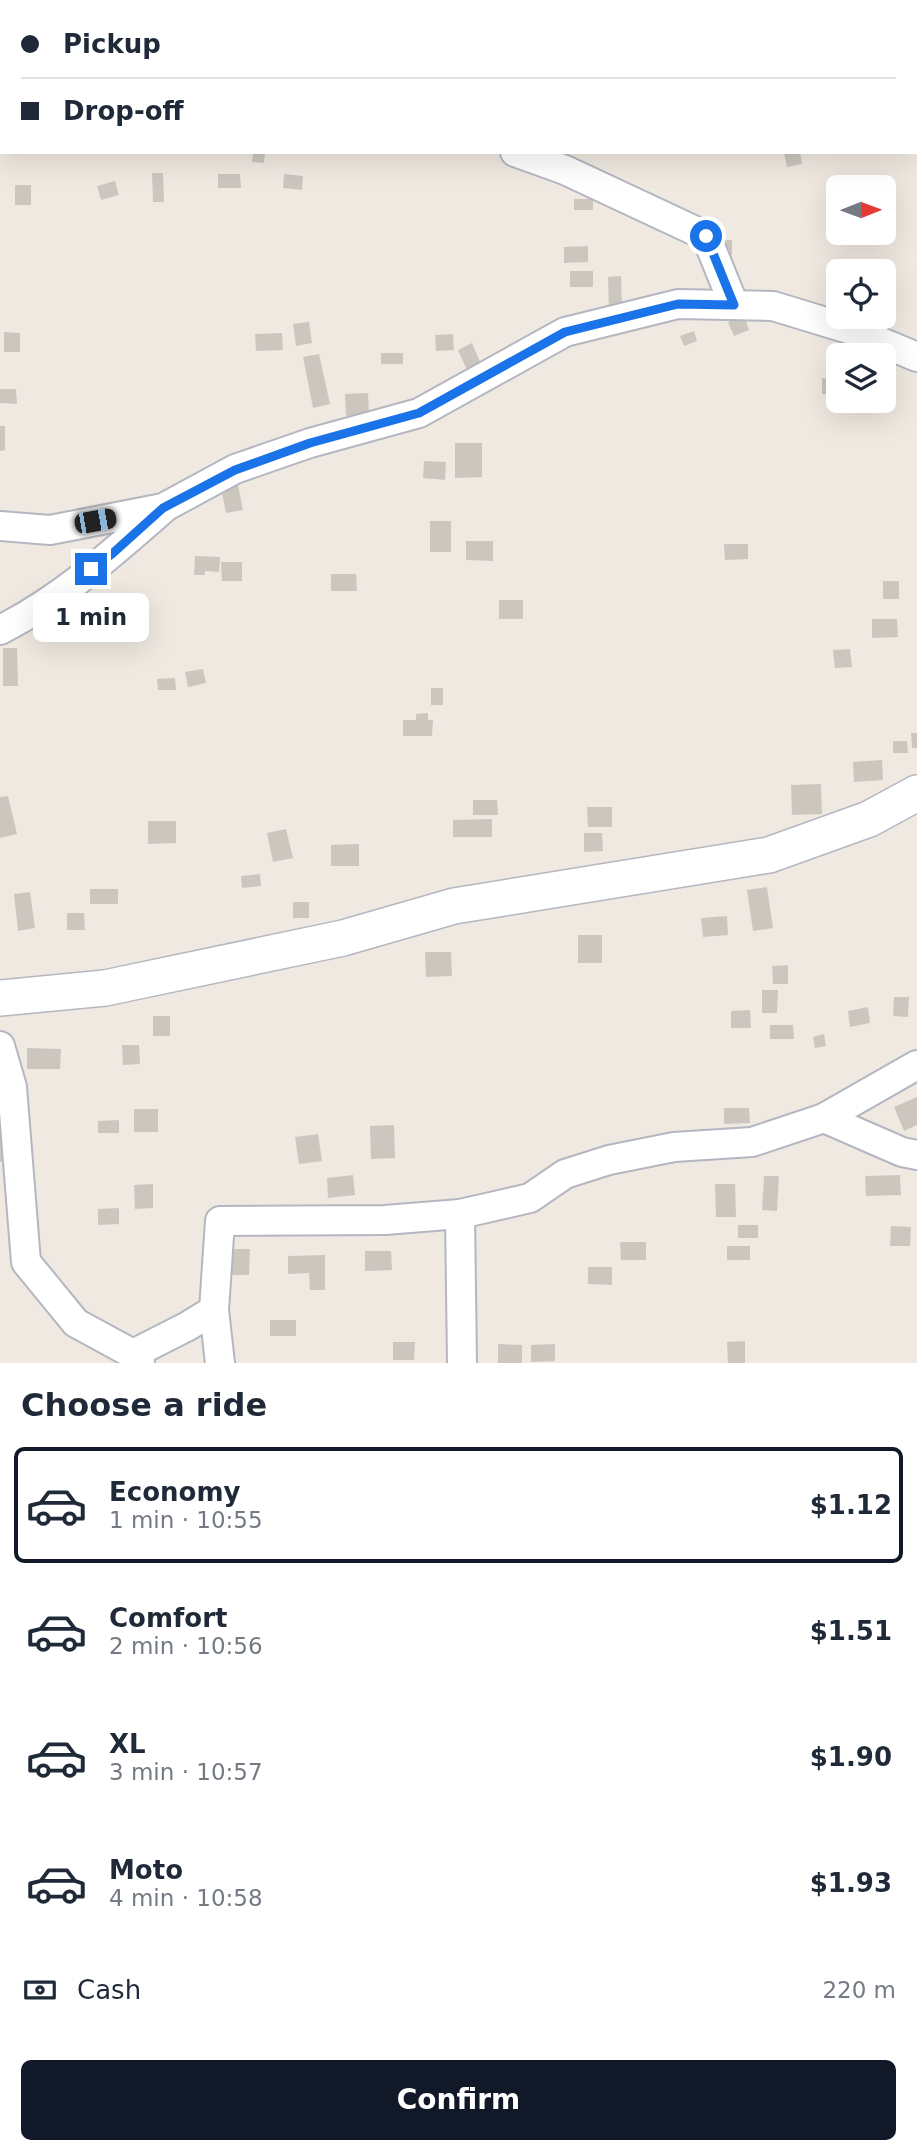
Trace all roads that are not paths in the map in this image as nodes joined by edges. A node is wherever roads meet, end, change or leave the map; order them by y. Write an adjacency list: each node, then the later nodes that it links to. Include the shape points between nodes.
1 (521, 154): 2 (street, via 706,236)
2 (734, 305): 3 (street, via 774,306 852,330); 4 (street, via 678,304 565,332 419,413 310,443 235,470)
3 (917, 357)
4 (163, 508): 5 (street, via 50,530); 6 (street, via 113,553 27,617)
5 (0, 527)
6 (0, 630)
7 (917, 793): 8 (street, via 869,819 769,855 454,906 343,938 105,988)
8 (0, 998)
9 (0, 1046): 11 (street)
10 (917, 1065): 12 (street)
11 (6, 1093): 16 (street, via 26,1262 76,1323)
12 (824, 1118): 13 (street); 14 (street, via 752,1142 674,1147 609,1160 565,1174 530,1198)
13 (917, 1155)
14 (460, 1213): 15 (street, via 385,1220 220,1221); 18 (street)
15 (214, 1310): 16 (street); 17 (street)
16 (136, 1358)
17 (220, 1363)
18 (461, 1363)

